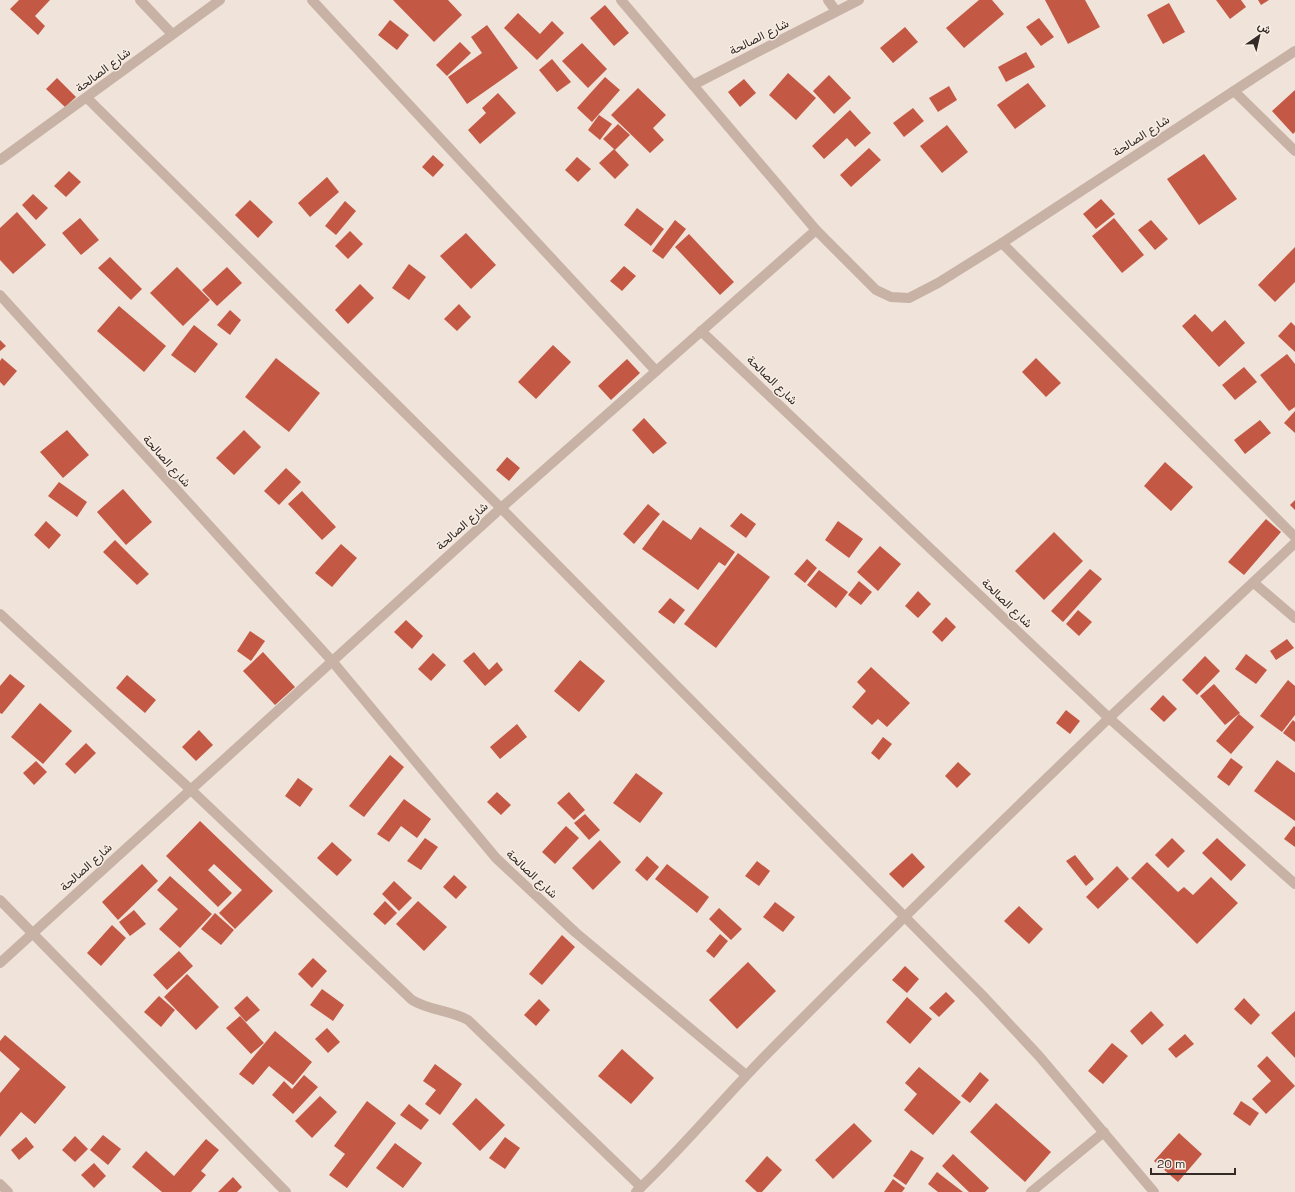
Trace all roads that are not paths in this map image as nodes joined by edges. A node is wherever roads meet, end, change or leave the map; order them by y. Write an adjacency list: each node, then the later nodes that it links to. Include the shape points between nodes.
1 (140, 0): 8 (street)
2 (220, 0): 8 (street, شارع الصالحة)
3 (312, 0): 19 (street)
4 (621, 0): 10 (street, شارع الصالحة)
5 (828, 0): 7 (street)
6 (859, 0): 7 (street, شارع الصالحة)
7 (836, 11): 10 (street, شارع الصالحة)
8 (172, 34): 12 (street, شارع الصالحة)
9 (1295, 51): 11 (street, شارع الصالحة)
10 (693, 85): 15 (street, شارع الصالحة)
11 (1234, 91): 13 (street); 16 (street, شارع الصالحة)
12 (87, 98): 14 (street, شارع الصالحة); 20 (street)
13 (1295, 151)
14 (0, 160)
15 (816, 230): 16 (street, شارع الصالحة, via 876,290 891,297 909,298); 18 (street, شارع الصالحة)
16 (1002, 243): 21 (street)
17 (0, 295): 26 (street, شارع الصالحة)
18 (701, 331): 19 (street, شارع الصالحة); 27 (street, شارع الصالحة)
19 (656, 371): 20 (street, شارع الصالحة)
20 (501, 508): 26 (street, شارع الصالحة); 31 (street)
21 (1295, 537)
22 (1295, 543): 23 (street)
23 (1254, 583): 25 (street); 27 (street)
24 (0, 614): 28 (street)
25 (1295, 618)
26 (332, 661): 28 (street, شارع الصالحة); 34 (street, شارع الصالحة, via 496,858 575,932)
27 (1109, 718): 29 (street, شارع الصالحة); 31 (street)
28 (190, 789): 32 (street, شارع الصالحة); 37 (street, via 412,1000 421,1006 457,1014 468,1020)
29 (1295, 884)
30 (0, 900): 32 (street)
31 (904, 916): 34 (street); 35 (street, via 1034,1050)
32 (33, 933): 33 (street, شارع الصالحة); 39 (street)
33 (0, 963)
34 (746, 1075): 37 (street)
35 (1104, 1132): 40 (street); 41 (street)
36 (0, 1184): 38 (street)
37 (638, 1190)
38 (8, 1192)
39 (286, 1192)
40 (1031, 1192)
41 (1154, 1192)

